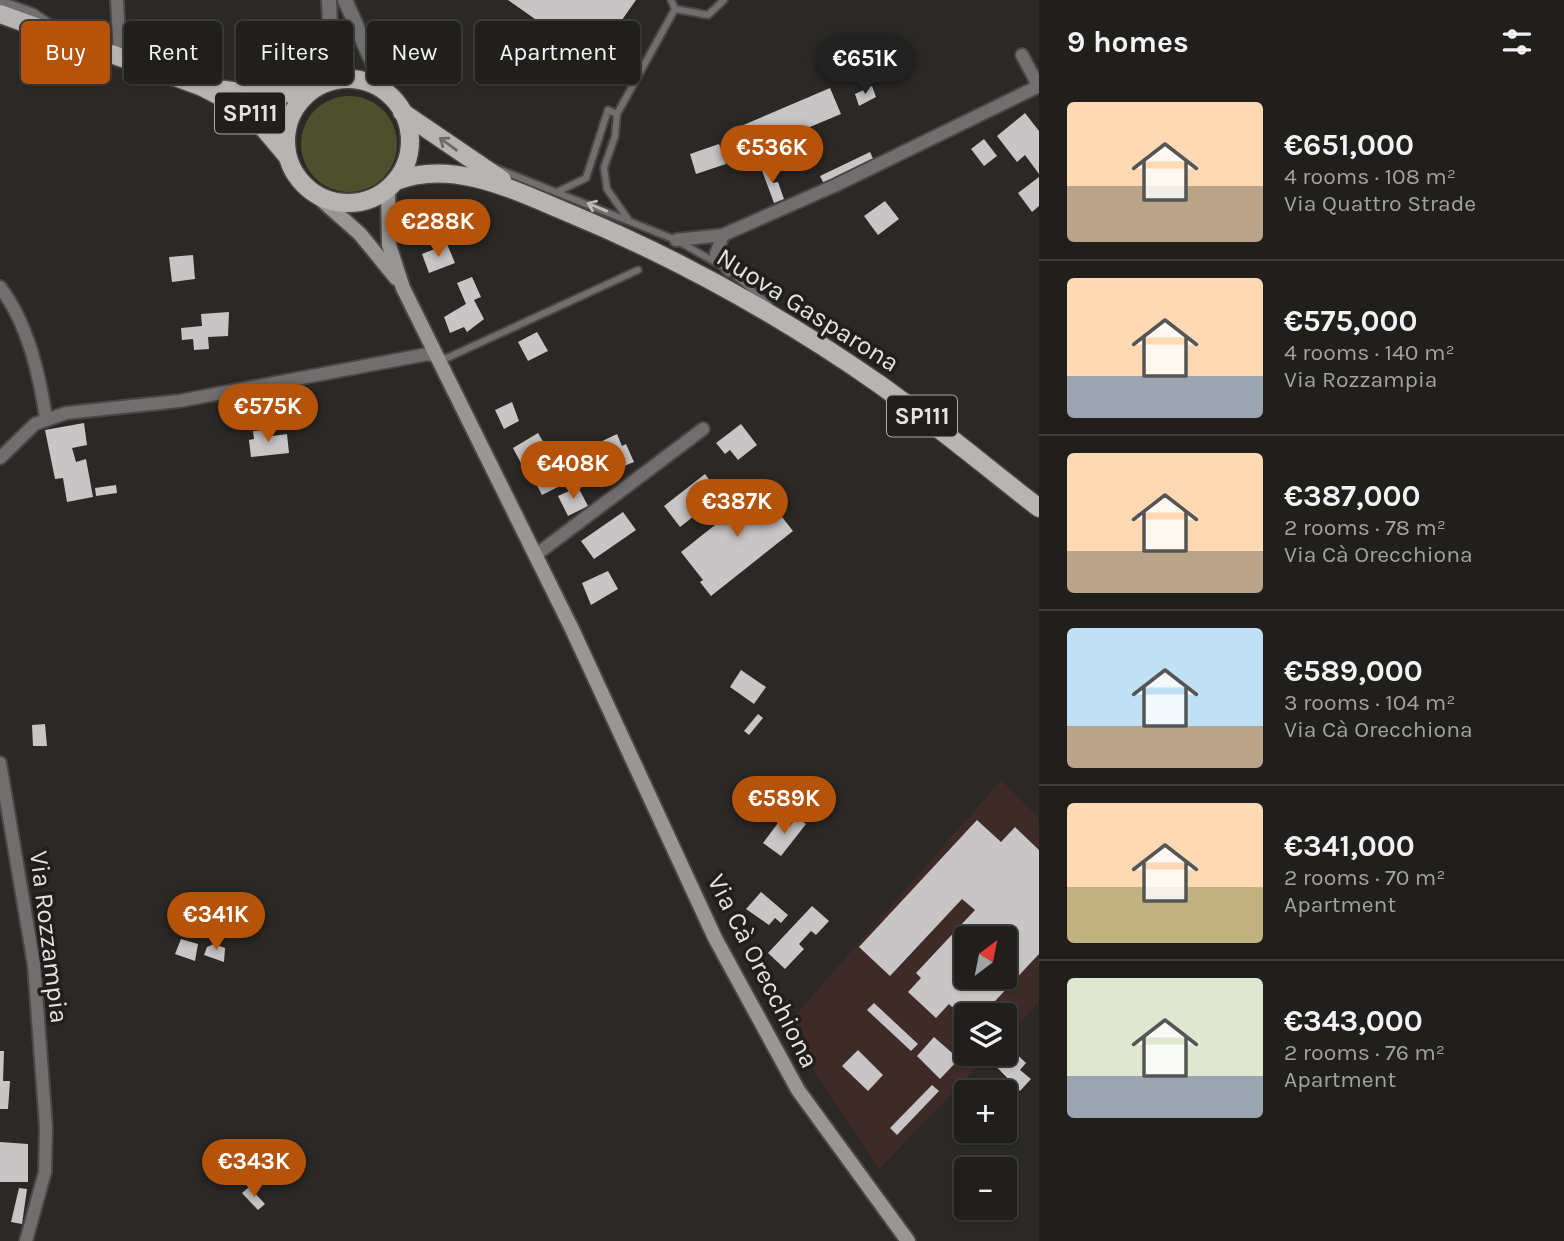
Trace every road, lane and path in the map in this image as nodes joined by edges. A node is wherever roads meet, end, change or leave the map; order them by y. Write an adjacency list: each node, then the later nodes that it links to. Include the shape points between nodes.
1 (117, 0): 13 (street)
2 (329, 0): 16 (street, via 331,52)
3 (345, 0): 17 (street)
4 (671, 0): 7 (lane)
5 (724, 0): 7 (lane, via 708,15)
6 (0, 3): 9 (street)
7 (674, 9): 19 (lane)
8 (0, 14): 10 (main road, SP111)
9 (42, 21)
10 (21, 22)
11 (110, 53): 13 (main road, SP111)
12 (1022, 55): 15 (street)
13 (120, 57): 14 (main road, SP111)
14 (201, 86): 16 (main road, SP111, via 260,95); 20 (main road, SP111, via 249,111)
15 (1039, 86): 27 (street)
16 (315, 88): 17 (main road, SP111, via 347,79); 20 (main road, SP111, via 289,121)
17 (385, 91): 18 (main road, Nuova Gasparona / SP111)
18 (402, 112): 21 (main road, Nuova Gasparona / SP111, one-way to 18); 22 (main road, Nuova Gasparona / SP111, via 410,147)
19 (617, 114): 23 (lane, via 608,110 586,177); 26 (lane, via 605,180)
20 (287, 156): 24 (main road, SP111, via 298,178)
21 (478, 165): 23 (lane, via 502,168); 25 (main road, Nuova Gasparona / SP111)
22 (392, 185): 24 (main road, Nuova Gasparona / SP111, via 353,204); 25 (main road, Nuova Gasparona / SP111, via 421,173 452,173); 32 (main road, Via Cà Orecchiona, via 389,245)
23 (559, 191): 26 (lane, one-way to 23)
24 (316, 195): 32 (main road, Via Cà Orecchiona, via 360,234)
25 (526, 195): 33 (main road, Nuova Gasparona / SP111, via 652,248)
26 (629, 221): 28 (lane)
27 (723, 235): 28 (street); 30 (street, via 716,254)
28 (676, 240): 30 (lane)
29 (638, 270): 34 (lane, via 519,327 447,358)
30 (729, 270): 33 (lane)
31 (0, 287): 35 (street, via 23,329)
32 (403, 288): 34 (main road, Via Cà Orecchiona)
33 (800, 331): 38 (main road, Nuova Gasparona / SP111, via 881,386)
34 (437, 357): 35 (street, via 428,354 179,401); 39 (main road, Via Cà Orecchiona)
35 (46, 418): 37 (street, via 23,433)
36 (703, 429): 39 (street)
37 (0, 458)
38 (1039, 508)
39 (534, 553): 42 (main road, Via Cà Orecchiona, via 715,938 798,1090)
40 (0, 763): 41 (street, Via Rozzampia, via 34,965 46,1127 44,1172)
41 (26, 1241)
42 (908, 1241)

